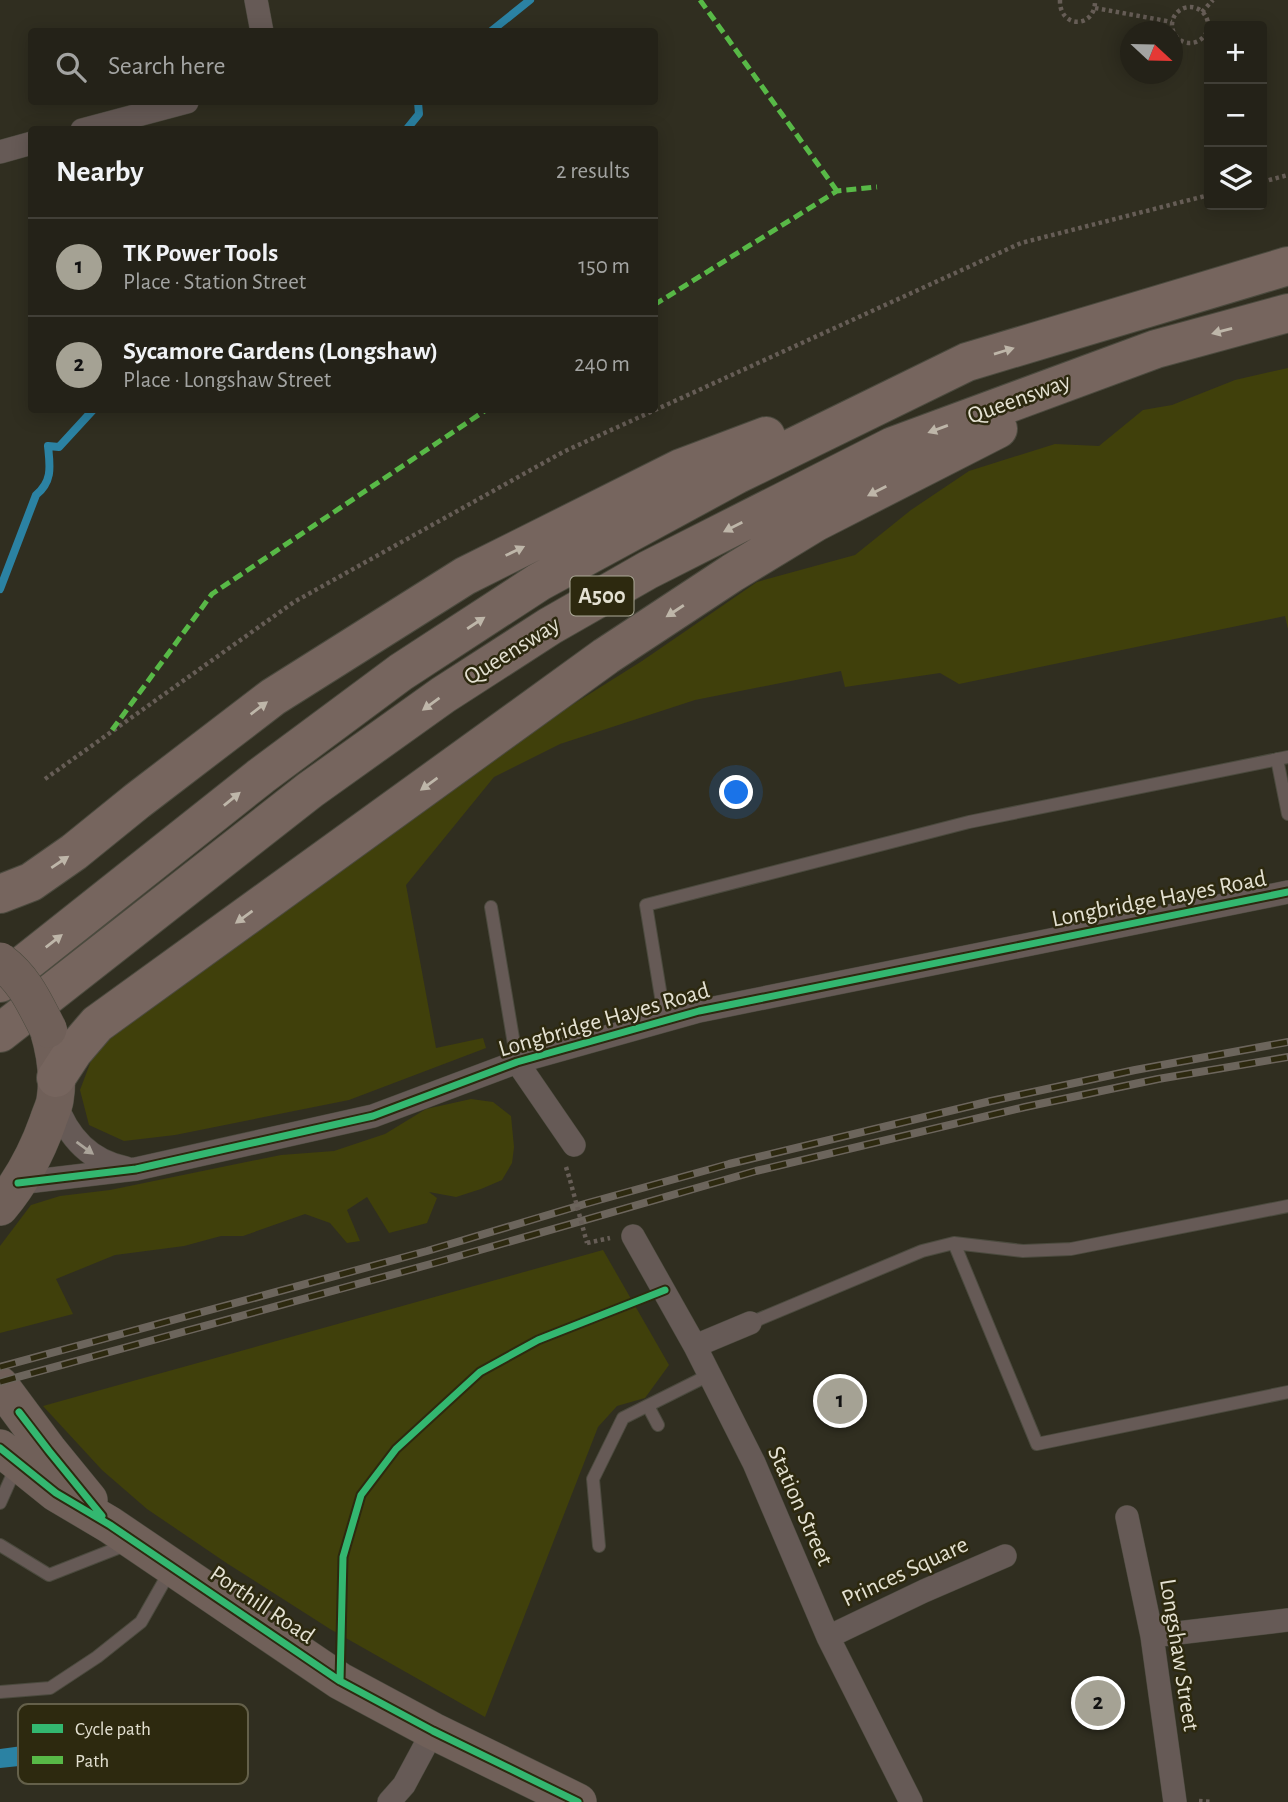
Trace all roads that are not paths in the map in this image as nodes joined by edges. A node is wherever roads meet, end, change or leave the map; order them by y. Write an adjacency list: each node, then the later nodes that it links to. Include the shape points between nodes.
1 (256, 0): 2 (street)
2 (261, 28)
3 (176, 105): 4 (street)
4 (97, 126)
5 (28, 144): 6 (street)
6 (0, 152)
7 (1288, 266): 10 (highway, Queensway / A500, one-way to 7)
8 (1288, 313): 9 (highway, Queensway / A500, one-way to 9)
9 (1156, 349): 19 (highway, Queensway / A500, one-way to 19, via 893,446 648,570 550,626 310,790); 21 (highway, one-way to 21, via 816,522 606,656 97,1024 73,1052)
10 (967, 362): 14 (highway, one-way to 10, via 31,882 74,852 272,697 465,576 681,468); 17 (highway, Queensway / A500, one-way to 10, via 261,776 401,672 539,582 736,475)
11 (1282, 758): 12 (lane); 18 (lane, via 968,822 646,905)
12 (1288, 814)
13 (1288, 892): 18 (street, Longbridge Hayes Road)
14 (0, 894)
15 (491, 907): 20 (lane)
16 (0, 961): 21 (main road, bridge, via 29,991 48,1029 55,1052)
17 (0, 983)
18 (665, 1021): 20 (street, Longbridge Hayes Road)
19 (0, 1033)
20 (517, 1062): 22 (street); 23 (street, Longbridge Hayes Road, via 373,1116)
21 (56, 1089): 23 (street, Longbridge Hayes Road, one-way to 23, via 62,1121 75,1140 113,1166); 24 (main road, via 36,1154)
22 (574, 1144)
23 (136, 1169): 24 (street, Longbridge Hayes Road)
24 (5, 1201)
25 (1288, 1206): 27 (lane, via 1071,1249 1023,1251)
26 (633, 1236): 29 (street, Station Street)
27 (954, 1243): 28 (lane, via 922,1251); 31 (lane, via 1037,1444)
28 (750, 1323): 29 (street)
29 (695, 1346): 30 (street, Station Street)
30 (709, 1375): 33 (lane); 45 (street, Station Street, via 754,1463)
31 (1288, 1392)
32 (10, 1398): 38 (main road, Porthill Road, via 48,1451)
33 (648, 1406): 34 (lane); 40 (lane, via 623,1418 593,1479)
34 (658, 1425)
35 (9, 1456): 36 (lane); 38 (main road, Porthill Road, via 56,1493)
36 (0, 1503)
37 (1127, 1517): 44 (street, Longshaw Street)
38 (122, 1533): 39 (lane, via 49,1576); 42 (main road, Porthill Road)
39 (0, 1545)
40 (599, 1546)
41 (1005, 1556): 45 (street, Princes Square)
42 (172, 1568): 46 (lane, via 141,1622 97,1657 50,1688); 47 (main road, Porthill Road, via 340,1681)
43 (1288, 1620): 44 (street)
44 (1152, 1636): 51 (street, Longshaw Street)
45 (828, 1637): 50 (street, Station Street)
46 (0, 1692)
47 (433, 1731): 48 (street, via 404,1785); 49 (main road, Porthill Road)
48 (389, 1802)
49 (578, 1802)
50 (911, 1802)
51 (1175, 1802)

